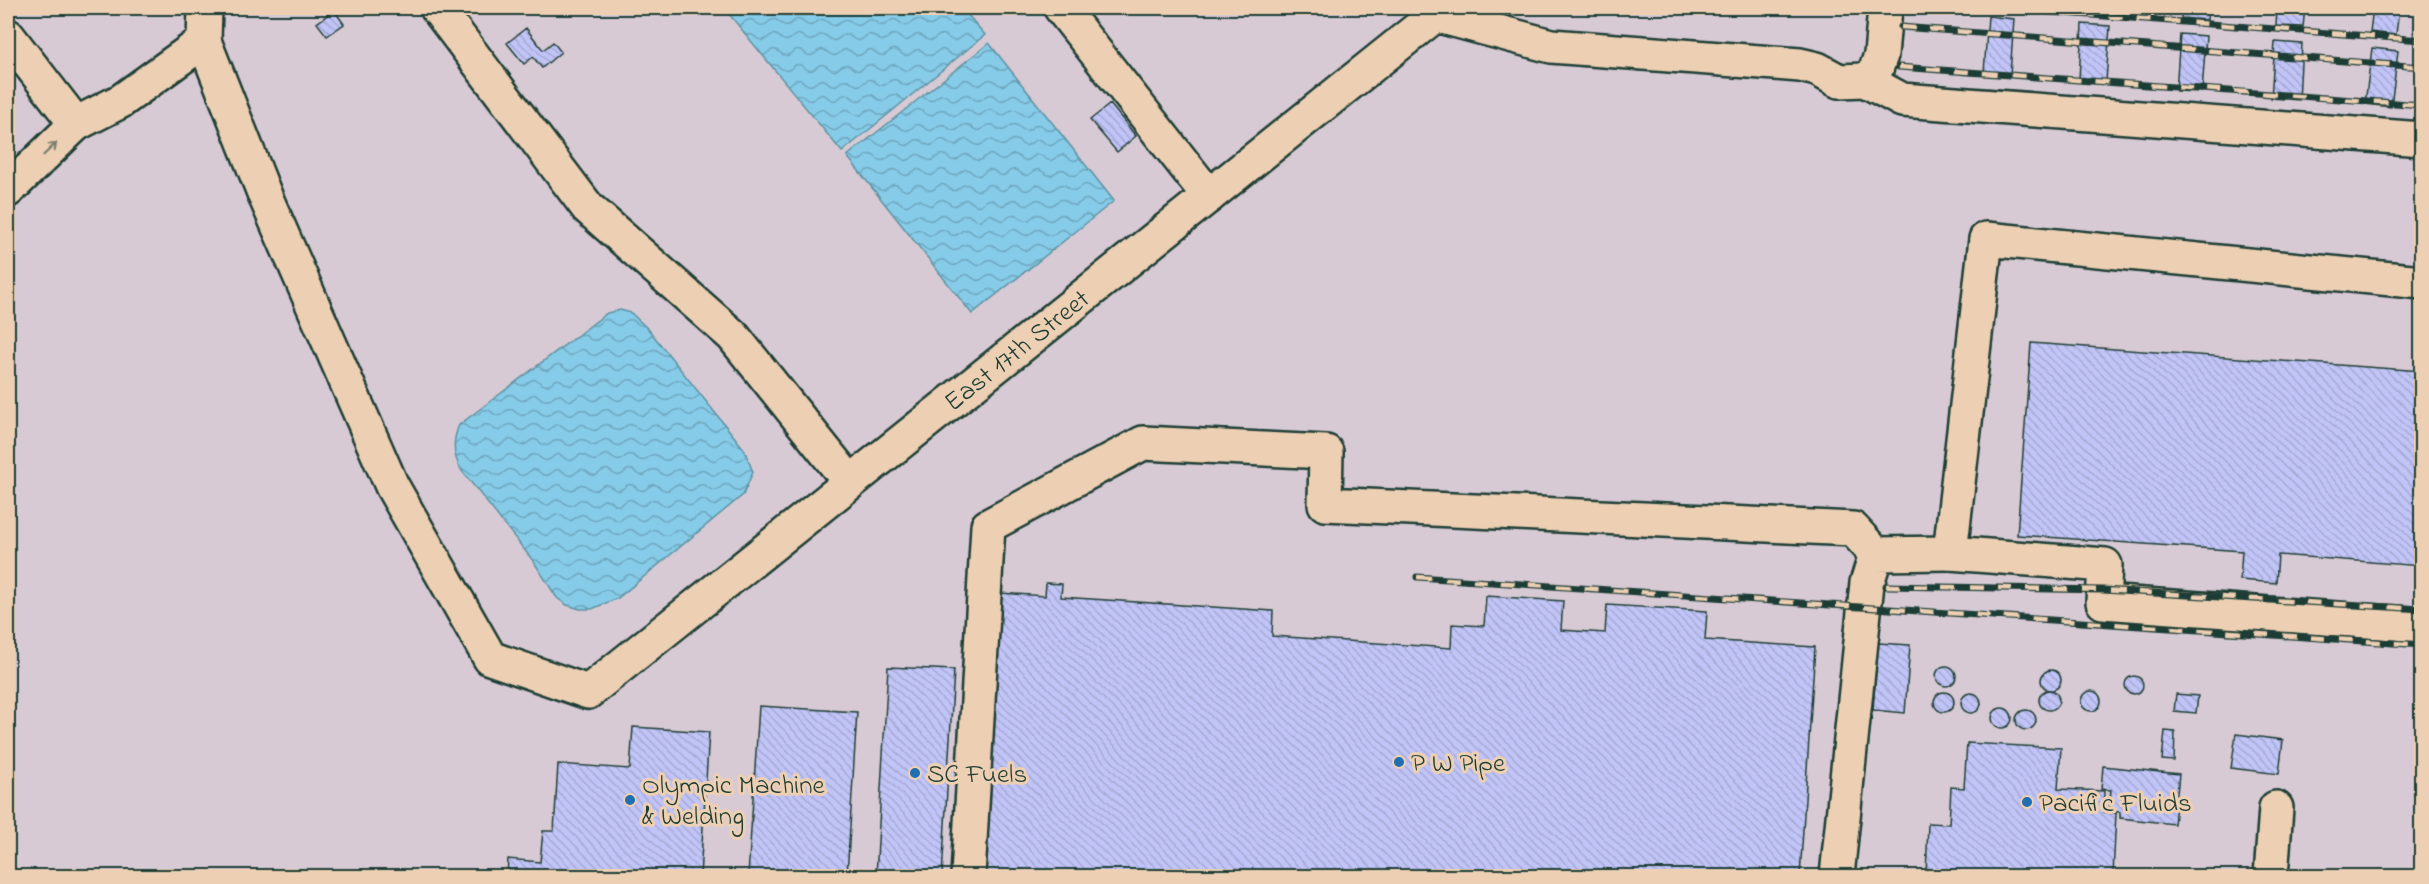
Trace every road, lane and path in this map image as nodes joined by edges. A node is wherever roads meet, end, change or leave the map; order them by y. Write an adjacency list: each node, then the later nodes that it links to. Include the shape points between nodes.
1 (205, 8): 7 (lane)
2 (437, 8): 14 (lane, via 588,208 733,336)
3 (1061, 8): 12 (lane)
4 (1886, 8): 8 (lane, via 1881,55 1875,72)
5 (1440, 11): 8 (lane, via 1551,46 1800,65 1839,81); 12 (lane, East 17th Street)
6 (8, 36): 9 (lane)
7 (204, 41): 9 (lane, via 121,101); 14 (lane, East 17th Street, via 266,198 392,486 490,658 588,692)
8 (1865, 81): 10 (lane, via 1902,100)
9 (76, 124): 11 (lane, one-way to 9)
10 (2421, 139)
11 (8, 190)
12 (1209, 196): 14 (lane, East 17th Street)
13 (2421, 282): 16 (lane, via 1986,239)
14 (850, 482)
15 (1876, 554): 16 (lane); 19 (lane, via 1853,529 1325,504 1326,452 1143,442 988,526); 20 (lane, via 1867,583)
16 (1950, 554): 17 (lane, via 2104,565 2103,602)
17 (2421, 625)
18 (2276, 808): 21 (lane)
19 (968, 876)
20 (1837, 876)
21 (2271, 876)

